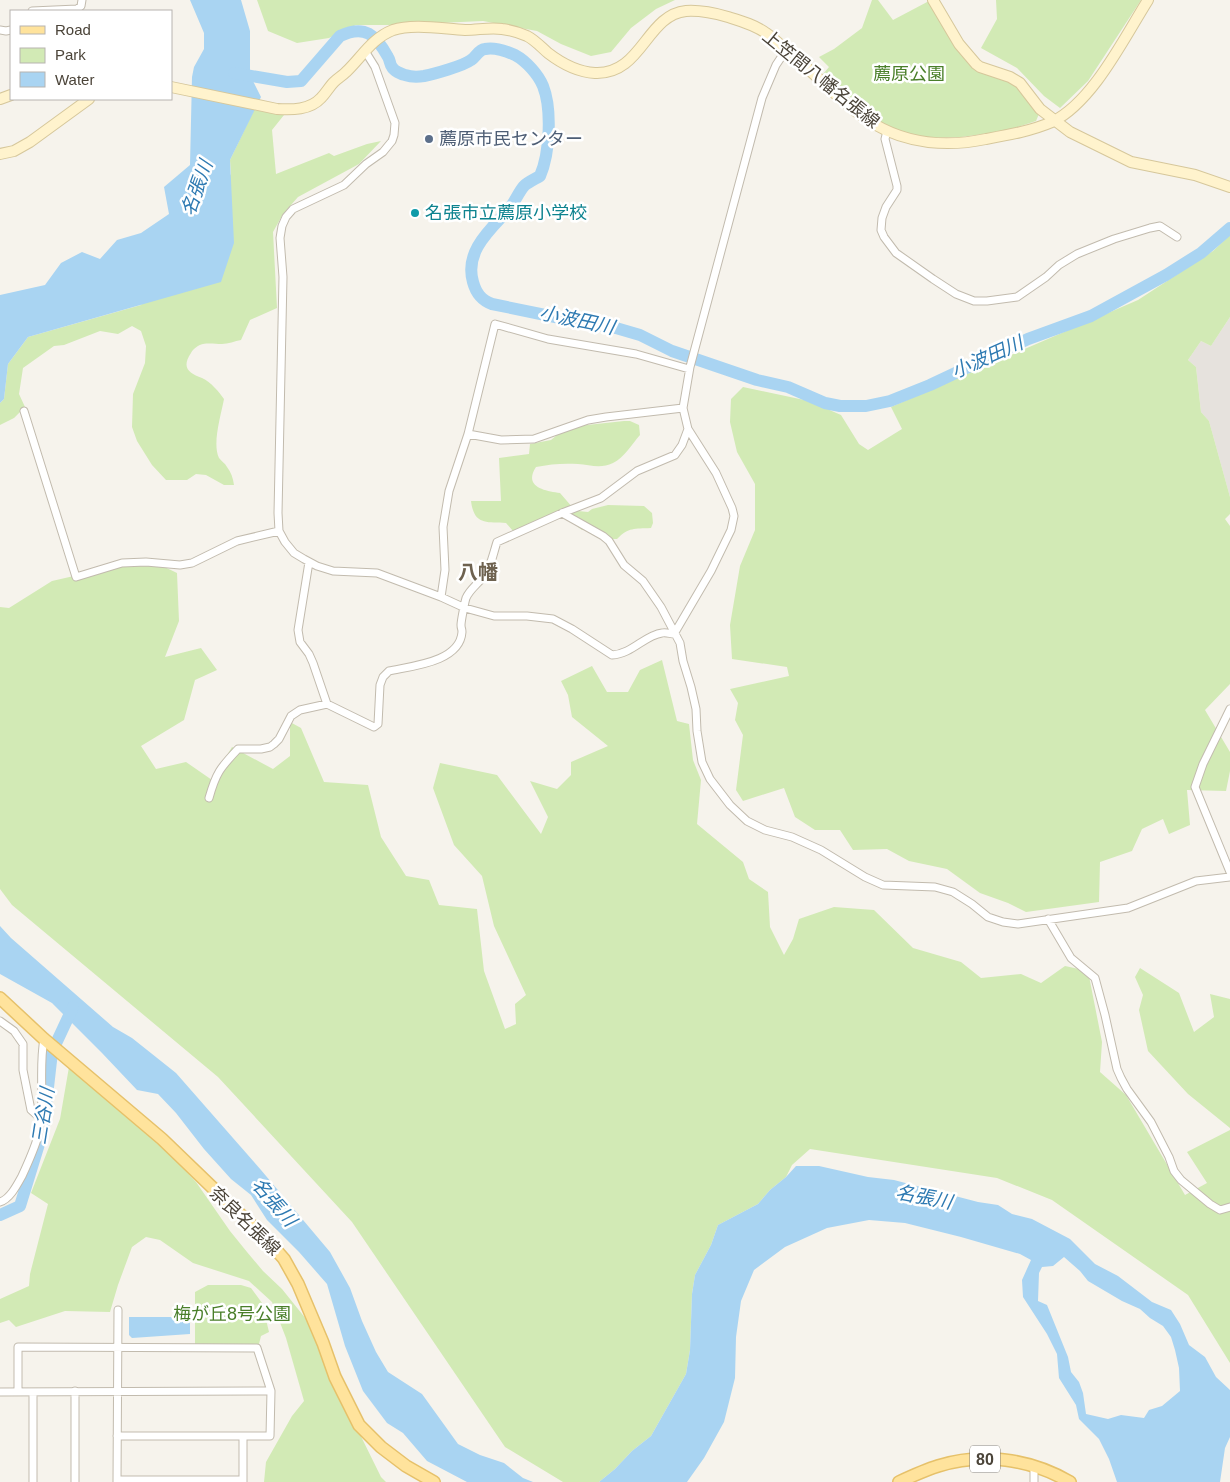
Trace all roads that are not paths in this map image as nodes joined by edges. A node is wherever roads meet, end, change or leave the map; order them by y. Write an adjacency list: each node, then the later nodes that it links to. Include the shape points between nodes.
1 (82, 0): 4 (street, via 77,9)
2 (933, 0): 9 (main road, via 959,44 976,64 1020,83)
3 (1148, 0): 9 (main road, 上笠間八幡名張線, via 1094,84 1069,111)
4 (54, 10)
5 (368, 48): 6 (main road, 上笠間八幡名張線, via 394,30 413,27 502,29 529,37 572,67 598,73 626,63 653,31 675,14 701,11 751,25 764,31); 7 (main road, 上笠間八幡名張線, via 321,98 294,110); 20 (street, via 395,123 392,141 344,185 289,213 281,232)
6 (786, 50): 10 (main road, 上笠間八幡名張線, via 859,113); 14 (street, via 762,98)
7 (172, 87)
8 (88, 100): 11 (main road, via 30,142)
9 (1054, 121): 10 (main road, 上笠間八幡名張線, via 1015,133 953,144 920,141); 12 (main road, via 1131,162 1206,178)
10 (887, 131): 13 (street, via 885,139 897,190 882,218 884,237 896,253 967,299 987,301 1017,297 1077,254 1150,228 1160,226)
11 (0, 154)
12 (1230, 187)
13 (1177, 237)
14 (689, 368): 15 (street); 18 (street, via 636,354 548,339 495,324)
15 (683, 408): 17 (street); 18 (street, via 588,420 534,439 502,440)
16 (24, 411): 20 (street, via 76,577 122,563 192,563 237,541)
17 (688, 429): 19 (street, via 675,455 637,471 600,498); 24 (street, via 716,473 734,516 731,530 711,571)
18 (468, 434): 22 (street, via 449,491 443,526 445,570)
19 (562, 513): 23 (street, via 497,542 483,577 465,600); 24 (street, via 609,541 624,565 643,581 661,606)
20 (279, 531): 21 (street, via 289,548)
21 (309, 562): 22 (street, via 333,571 376,573); 25 (street, via 298,630 300,642 313,663)
22 (441, 596): 23 (street)
23 (465, 608): 24 (street, via 494,616 553,619 612,655 632,649 662,633); 25 (street, via 460,639 450,653 440,659 389,671 383,676 379,720 374,727)
24 (674, 634): 30 (street, via 680,643 696,709 702,762 730,806 747,821 821,850 883,885 936,887 953,892 988,917 1003,922 1018,924)
25 (327, 704): 27 (street, via 300,710 291,716 270,747 238,749 221,767)
26 (1230, 709): 28 (street, via 1195,787)
27 (209, 798)
28 (1230, 872)
29 (1230, 877): 30 (street, via 1196,881 1128,908)
30 (1048, 920): 36 (street, via 1071,958 1095,978 1121,1078 1151,1122 1174,1171 1210,1204 1220,1210)
31 (0, 998): 33 (main road, 奈良名張線)
32 (0, 1020): 34 (street, via 23,1044 23,1070 32,1110)
33 (47, 1041): 34 (street, via 42,1053); 52 (main road, 奈良名張線, via 162,1139 270,1243 284,1259 298,1284 335,1377 359,1425 381,1447)
34 (40, 1118): 35 (street, via 38,1136 21,1177)
35 (0, 1202)
36 (1230, 1207)
37 (118, 1310): 38 (street)
38 (118, 1347): 40 (street, via 257,1348); 42 (street, via 18,1348); 44 (street)
39 (75, 1391): 43 (street); 44 (street); 51 (street)
40 (271, 1391): 44 (street); 46 (street, via 270,1436)
41 (0, 1392): 42 (street)
42 (18, 1392): 43 (street)
43 (33, 1392): 50 (street)
44 (118, 1392): 45 (street)
45 (117, 1436): 46 (street); 48 (street)
46 (243, 1436): 49 (street)
47 (1034, 1466): 53 (main road, 80, via 1005,1460 967,1459 938,1466); 54 (street); 55 (main road, 80)
48 (117, 1481): 49 (street)
49 (243, 1481)
50 (33, 1482)
51 (75, 1482)
52 (434, 1482)
53 (899, 1482)
54 (1034, 1482)
55 (1070, 1482)

